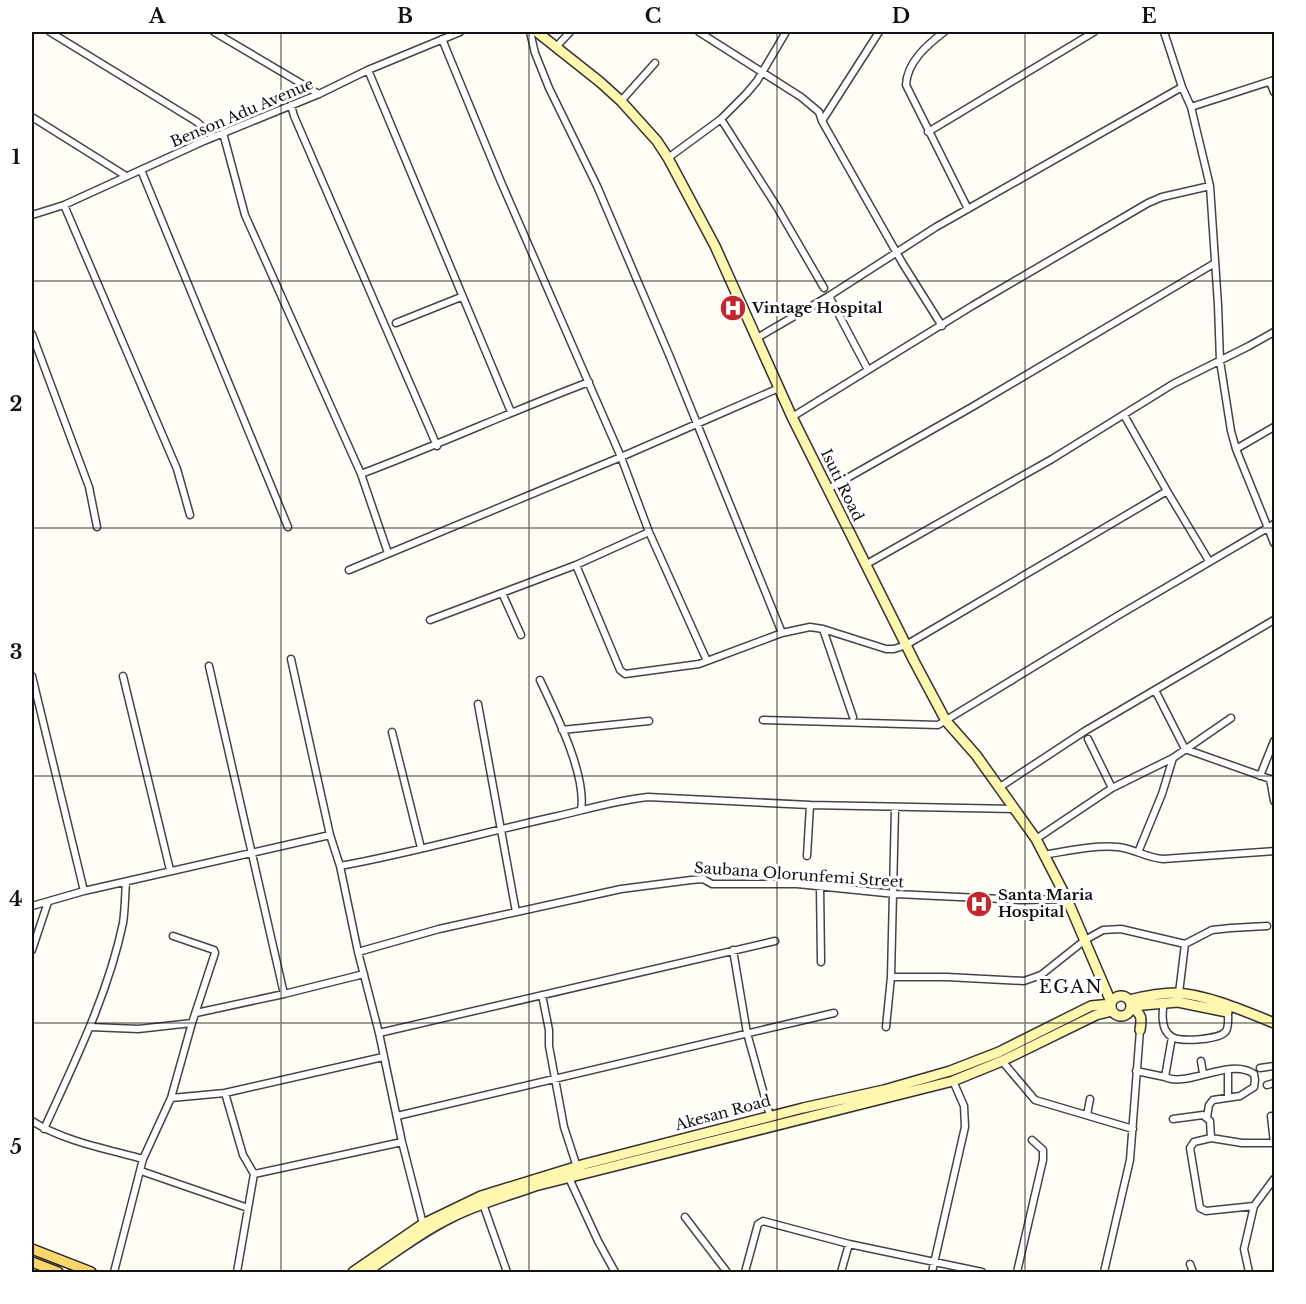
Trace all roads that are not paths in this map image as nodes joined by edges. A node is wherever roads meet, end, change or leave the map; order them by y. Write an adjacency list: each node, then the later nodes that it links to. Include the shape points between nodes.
1 (50, 32): 30 (street, via 197,122)
2 (213, 32): 21 (street)
3 (460, 32): 13 (street, Benson Adu Avenue)
4 (530, 32): 55 (street, via 549,87 597,186)
5 (537, 32): 14 (street, Isuti Road)
6 (570, 32): 14 (street)
7 (699, 32): 17 (street)
8 (786, 32): 17 (street)
9 (879, 32): 27 (street)
10 (944, 32): 28 (street, via 917,56 906,79)
11 (1094, 32): 28 (street)
12 (1164, 32): 19 (street)
13 (442, 39): 16 (street, Benson Adu Avenue); 50 (street)
14 (557, 46): 22 (street, Isuti Road)
15 (655, 63): 22 (street)
16 (368, 70): 21 (street, Benson Adu Avenue); 42 (street)
17 (762, 70): 26 (street, via 753,86); 27 (street, via 812,105)
18 (1272, 81): 20 (street); 24 (street)
19 (1182, 87): 24 (street); 36 (street)
20 (1275, 92)
21 (319, 94): 23 (street, Benson Adu Avenue)
22 (621, 101): 31 (street, Isuti Road)
23 (291, 105): 29 (street, Benson Adu Avenue); 57 (street)
24 (1191, 107): 34 (street)
25 (32, 117): 33 (street)
26 (721, 118): 31 (street); 40 (street)
27 (822, 121): 38 (street)
28 (927, 132): 36 (street)
29 (223, 133): 30 (street, Benson Adu Avenue); 60 (street, via 245,215)
30 (213, 137): 32 (street, Benson Adu Avenue)
31 (669, 158): 47 (street, Isuti Road, via 716,246)
32 (141, 170): 33 (street, Benson Adu Avenue); 66 (street)
33 (126, 176): 35 (street, Benson Adu Avenue)
34 (1210, 186): 39 (street); 44 (street, via 1154,200)
35 (64, 205): 37 (street, Benson Adu Avenue); 63 (street, via 177,469)
36 (968, 209): 38 (street)
37 (32, 215)
38 (897, 252): 41 (street); 44 (street)
39 (1215, 263): 48 (street); 61 (street)
40 (824, 288)
41 (829, 296): 47 (street); 49 (street)
42 (461, 297): 43 (street); 52 (street)
43 (396, 323)
44 (942, 326): 49 (street)
45 (1275, 332): 48 (street)
46 (32, 334): 65 (street, via 89,487)
47 (757, 338): 51 (street, Isuti Road)
48 (1220, 361): 53 (street); 58 (street)
49 (868, 370): 54 (street)
50 (589, 381): 52 (street); 59 (street)
51 (778, 388): 54 (street, Isuti Road); 55 (street)
52 (511, 412): 57 (street)
53 (1124, 415): 62 (street); 72 (street)
54 (792, 417): 61 (street, Isuti Road)
55 (697, 423): 59 (street); 78 (street)
56 (1275, 427): 58 (street)
57 (437, 446): 60 (street)
58 (1236, 449): 64 (street)
59 (621, 457): 67 (street); 69 (street)
60 (362, 474): 69 (street)
61 (828, 489): 72 (street, Isuti Road)
62 (1167, 491): 70 (street); 80 (street)
63 (190, 516)
64 (1272, 526): 68 (street); 70 (street)
65 (98, 527)
66 (288, 527)
67 (649, 532): 71 (street); 82 (street)
68 (1275, 543)
69 (388, 554): 73 (street)
70 (1209, 561): 93 (street)
71 (576, 565): 74 (street); 82 (street, via 625,675)
72 (864, 566): 80 (street, Isuti Road)
73 (349, 570)
74 (502, 593): 75 (street); 79 (street)
75 (430, 620)
76 (1275, 620): 87 (street)
77 (823, 628): 78 (street); 80 (street, via 886,649); 89 (street)
78 (782, 633): 82 (street)
79 (521, 635)
80 (906, 645): 93 (street, Isuti Road)
81 (291, 659): 110 (street)
82 (707, 661)
83 (209, 666): 115 (street)
84 (32, 676): 122 (street)
85 (123, 676): 119 (street)
86 (540, 680): 94 (street)
87 (1155, 690): 98 (street); 102 (street)
88 (478, 704): 109 (street)
89 (853, 717)
90 (1232, 718): 98 (street)
91 (763, 720): 93 (street, via 932,726)
92 (649, 721): 94 (street)
93 (946, 721): 102 (street, Isuti Road)
94 (562, 730): 108 (street, via 582,791)
95 (392, 732): 112 (street)
96 (1088, 739): 103 (street)
97 (1275, 741): 100 (street)
98 (1185, 749): 99 (street); 100 (street)
99 (1173, 758): 103 (street); 113 (street)
100 (1260, 776): 101 (street)
101 (1272, 779): 104 (street)
102 (1000, 787): 107 (street, Isuti Road)
103 (1112, 788): 111 (street)
104 (1275, 801)
105 (810, 805): 106 (street); 108 (street, via 648,797); 117 (street)
106 (895, 808): 107 (street); 123 (street)
107 (1015, 809): 111 (street, Isuti Road)
108 (581, 810): 109 (street)
109 (501, 829): 112 (street); 127 (street)
110 (330, 835): 115 (street); 118 (street)
111 (1036, 838): 116 (street, Isuti Road)
112 (421, 848): 118 (street)
113 (1139, 850): 114 (street, via 1163,859); 116 (street, via 1100,847)
114 (1275, 851)
115 (252, 852): 119 (street); 140 (street)
116 (1043, 855): 124 (street, Isuti Road)
117 (807, 856)
118 (340, 866): 135 (street)
119 (170, 870): 120 (street)
120 (126, 882): 122 (street); 153 (street, via 123,921)
121 (820, 886): 123 (street, Saubana Olorunfemi Street); 127 (street, Saubana Olorunfemi Street, via 712,884 692,879 646,884); 136 (street)
122 (84, 891): 125 (street)
123 (895, 894): 124 (street, Saubana Olorunfemi Street); 138 (street)
124 (1067, 899): 130 (street, Isuti Road)
125 (48, 902): 126 (street); 133 (street)
126 (32, 906)
127 (516, 912): 135 (street, Saubana Olorunfemi Street)
128 (1267, 927): 132 (street, via 1212,930)
129 (173, 936): 148 (street, via 216,953)
130 (1085, 940): 132 (street, via 1103,930 1121,929); 138 (street, via 1041,975 1024,981); 144 (street, Isuti Road)
131 (776, 941): 134 (street)
132 (1185, 944): 139 (street)
133 (32, 950)
134 (734, 950): 141 (street); 157 (street)
135 (358, 952): 137 (street)
136 (821, 962)
137 (364, 974): 140 (street); 156 (street)
138 (891, 977): 154 (street)
139 (1179, 993): 142 (street); 152 (street, via 1213,1001)
140 (284, 994): 148 (street)
141 (543, 995): 156 (street); 168 (street)
142 (1145, 1000): 143 (street); 146 (street)
143 (1164, 1002): 147 (street); 158 (street, via 1161,1017)
144 (1113, 1004): 145 (street, Akesan Road); 146 (street, via 1124,996); 146 (street, via 1115,1015 1122,1017); 150 (street, Akesan Road)
145 (1091, 1006): 150 (street); 178 (street, Akesan Road, via 999,1052 950,1071)
146 (1130, 1006): 155 (street, via 1142,1018)
147 (1228, 1012): 152 (street); 158 (street, via 1227,1030 1222,1035 1196,1040)
148 (196, 1013): 151 (street)
149 (834, 1013): 157 (street)
150 (1096, 1016): 161 (street, Akesan Road)
151 (192, 1023): 153 (street, via 138,1029); 174 (street)
152 (1275, 1026)
153 (90, 1027): 183 (street)
154 (886, 1027)
155 (1140, 1030): 164 (street)
156 (379, 1033): 159 (street)
157 (747, 1033): 168 (street); 178 (street)
158 (1172, 1037): 167 (street)
159 (383, 1058): 172 (street); 177 (street)
160 (1201, 1061): 166 (street)
161 (1002, 1062): 169 (street, Akesan Road); 176 (street, via 1032,1098)
162 (1275, 1066): 163 (street)
163 (1260, 1068)
164 (1136, 1071): 167 (street); 184 (street)
165 (1228, 1071): 166 (street); 173 (street); 173 (street, via 1246,1070 1254,1074 1255,1080 1254,1088 1240,1096)
166 (1203, 1073): 167 (street, via 1180,1081)
167 (1165, 1077)
168 (555, 1080): 177 (street); 190 (street)
169 (953, 1081): 193 (street, Akesan Road); 203 (street, via 964,1106 966,1127)
170 (1275, 1083): 171 (street)
171 (1267, 1085)
172 (225, 1093): 174 (street); 192 (street, via 243,1155)
173 (1227, 1097): 180 (street, via 1211,1102)
174 (171, 1098): 189 (street)
175 (1090, 1099): 176 (street)
176 (1087, 1115): 184 (street)
177 (397, 1116): 188 (street)
178 (770, 1116): 190 (street, Akesan Road)
179 (1271, 1116): 187 (street)
180 (1207, 1117): 181 (street); 185 (street)
181 (1173, 1119)
182 (32, 1122): 183 (street)
183 (44, 1129): 189 (street)
184 (1132, 1129): 219 (street, via 1126,1178)
185 (1211, 1138): 187 (street, via 1242,1143); 196 (street, via 1190,1148 1200,1208 1206,1211)
186 (1032, 1140): 218 (street, via 1044,1155)
187 (1274, 1141)
188 (402, 1142): 192 (street); 199 (street)
189 (143, 1158): 191 (street)
190 (577, 1167): 199 (street, Akesan Road, via 481,1196)
191 (141, 1171): 197 (street); 207 (street)
192 (254, 1174): 197 (street)
193 (569, 1178): 195 (street, Akesan Road); 212 (street)
194 (1275, 1179): 196 (street)
195 (483, 1204): 210 (street, Akesan Road, via 418,1235); 211 (street)
196 (1254, 1206): 221 (street, via 1244,1249)
197 (248, 1208): 208 (street)
198 (685, 1217): 213 (street)
199 (423, 1224): 209 (street, Akesan Road)
200 (849, 1244): 203 (street); 214 (street, via 763,1221 758,1224); 215 (street)
201 (32, 1249): 206 (main road)
202 (32, 1262): 205 (main road)
203 (935, 1262): 216 (street); 217 (street)
204 (1190, 1264): 220 (street)
205 (58, 1272)
206 (91, 1272)
207 (114, 1272)
208 (237, 1272)
209 (353, 1272)
210 (366, 1272)
211 (507, 1272)
212 (615, 1272)
213 (727, 1272)
214 (745, 1272)
215 (842, 1272)
216 (932, 1272)
217 (982, 1272)
218 (1017, 1272)
219 (1104, 1272)
220 (1193, 1272)
221 (1249, 1272)

